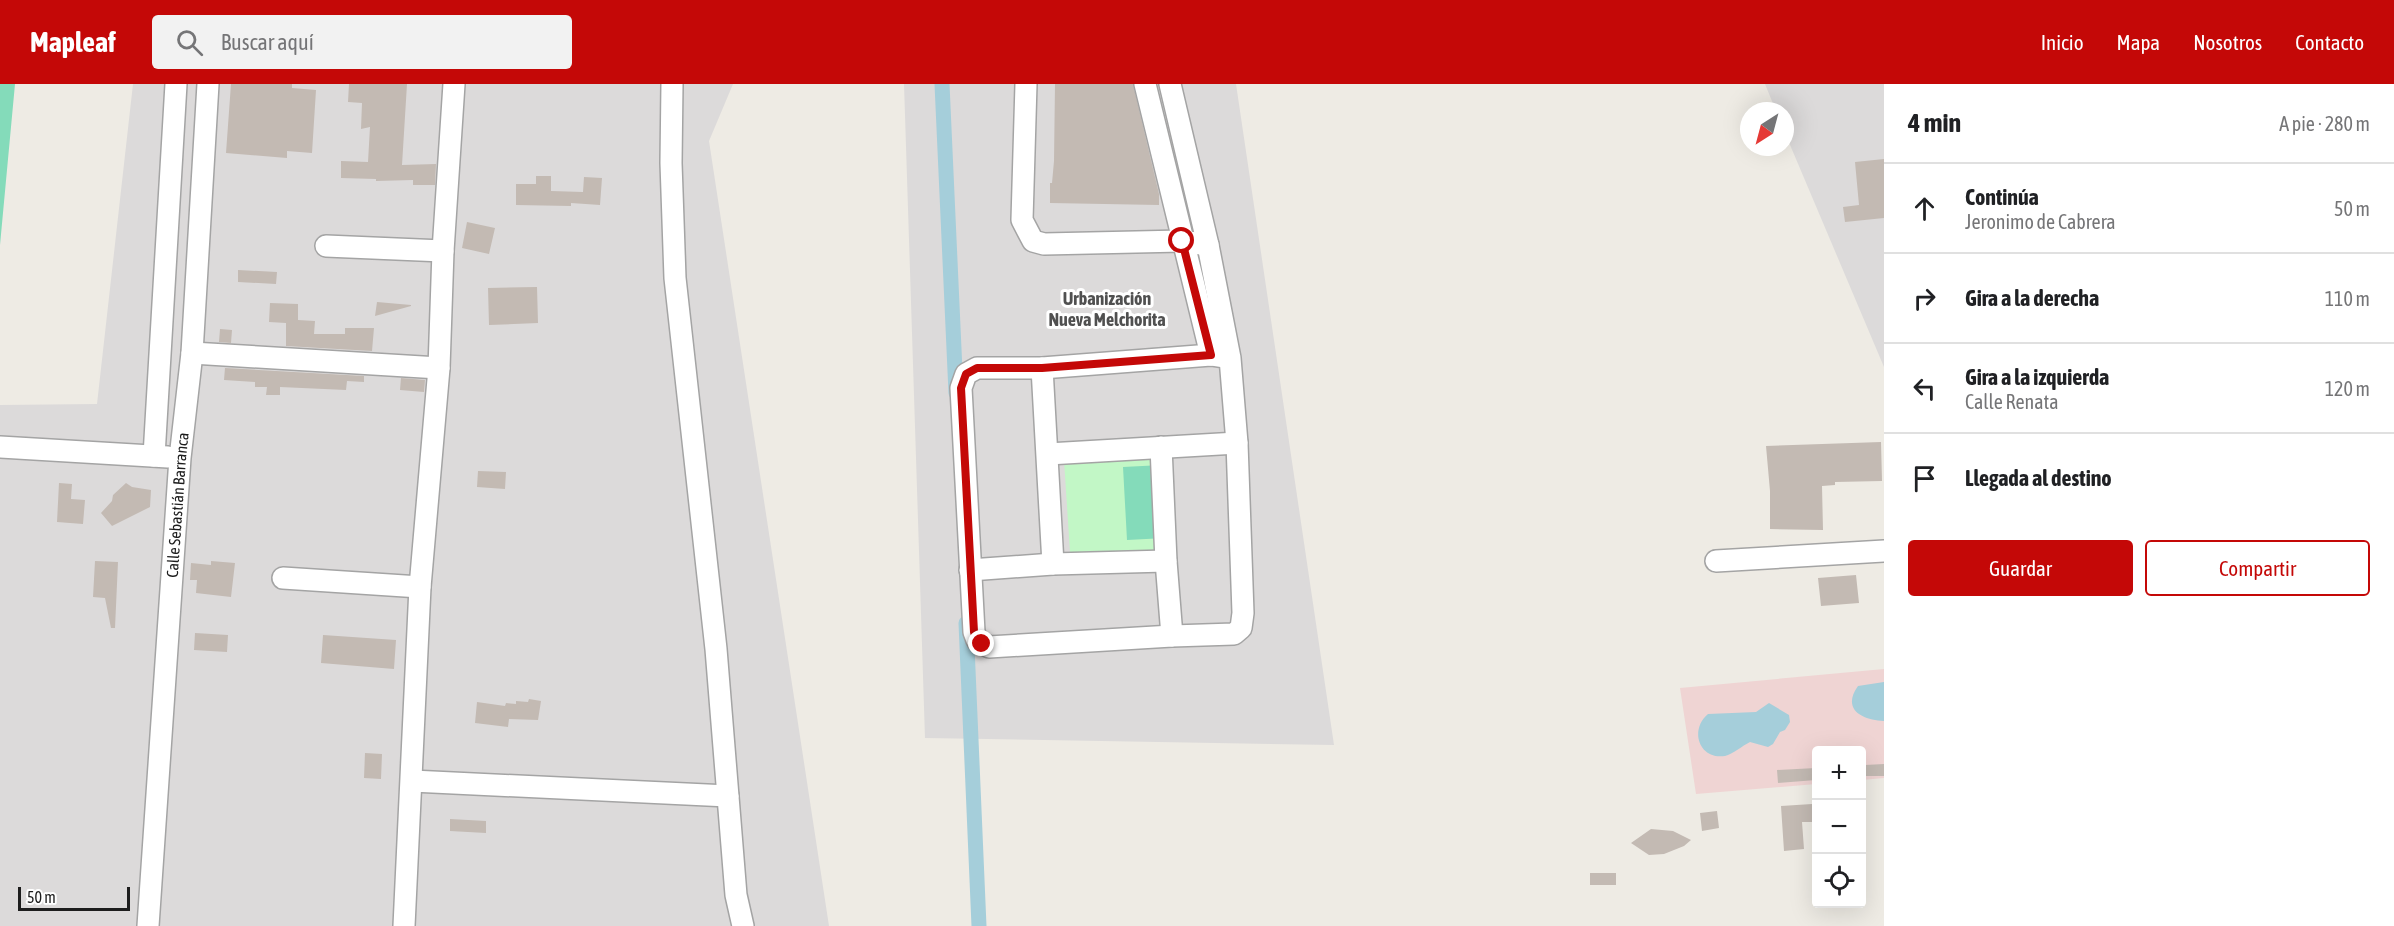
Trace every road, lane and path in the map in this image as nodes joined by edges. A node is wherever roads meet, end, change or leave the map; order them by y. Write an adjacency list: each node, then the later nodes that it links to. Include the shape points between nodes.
1 (176, 84): 12 (street)
2 (208, 84): 13 (street, Calle Sebastián Barranca)
3 (454, 84): 11 (street)
4 (672, 84): 33 (street, via 675,278 716,649)
5 (1026, 84): 8 (street, via 1022,220 1033,241)
6 (1145, 84): 8 (street)
7 (1170, 84): 9 (street)
8 (1182, 241): 9 (street); 15 (street)
9 (1208, 245): 15 (street)
10 (326, 246): 11 (street)
11 (443, 251): 16 (street)
12 (165, 271): 13 (street); 22 (street)
13 (196, 278): 14 (street, Calle Sebastián Barranca)
14 (192, 353): 16 (street); 23 (street, Calle Sebastián Barranca)
15 (1221, 357): 17 (street); 18 (street)
16 (439, 368): 30 (street)
17 (1042, 368): 21 (street); 28 (street, via 977,368 966,374 961,388)
18 (1237, 443): 20 (street); 31 (street, via 1241,628 1234,634)
19 (0, 447): 22 (street)
20 (1161, 447): 21 (street); 25 (street)
21 (1048, 454): 27 (street)
22 (154, 456): 23 (street)
23 (180, 458): 34 (street, Calle Sebastián Barranca)
24 (1884, 551): 26 (street)
25 (1166, 561): 27 (street); 31 (street)
26 (1716, 561)
27 (1053, 564): 28 (street)
28 (970, 570): 31 (street, via 974,632 977,640 989,647)
29 (283, 578): 30 (street)
30 (420, 587): 32 (street)
31 (1172, 636)
32 (412, 781): 33 (street); 35 (street)
33 (728, 796): 36 (street, via 736,895)
34 (148, 926)
35 (404, 926)
36 (743, 926)

